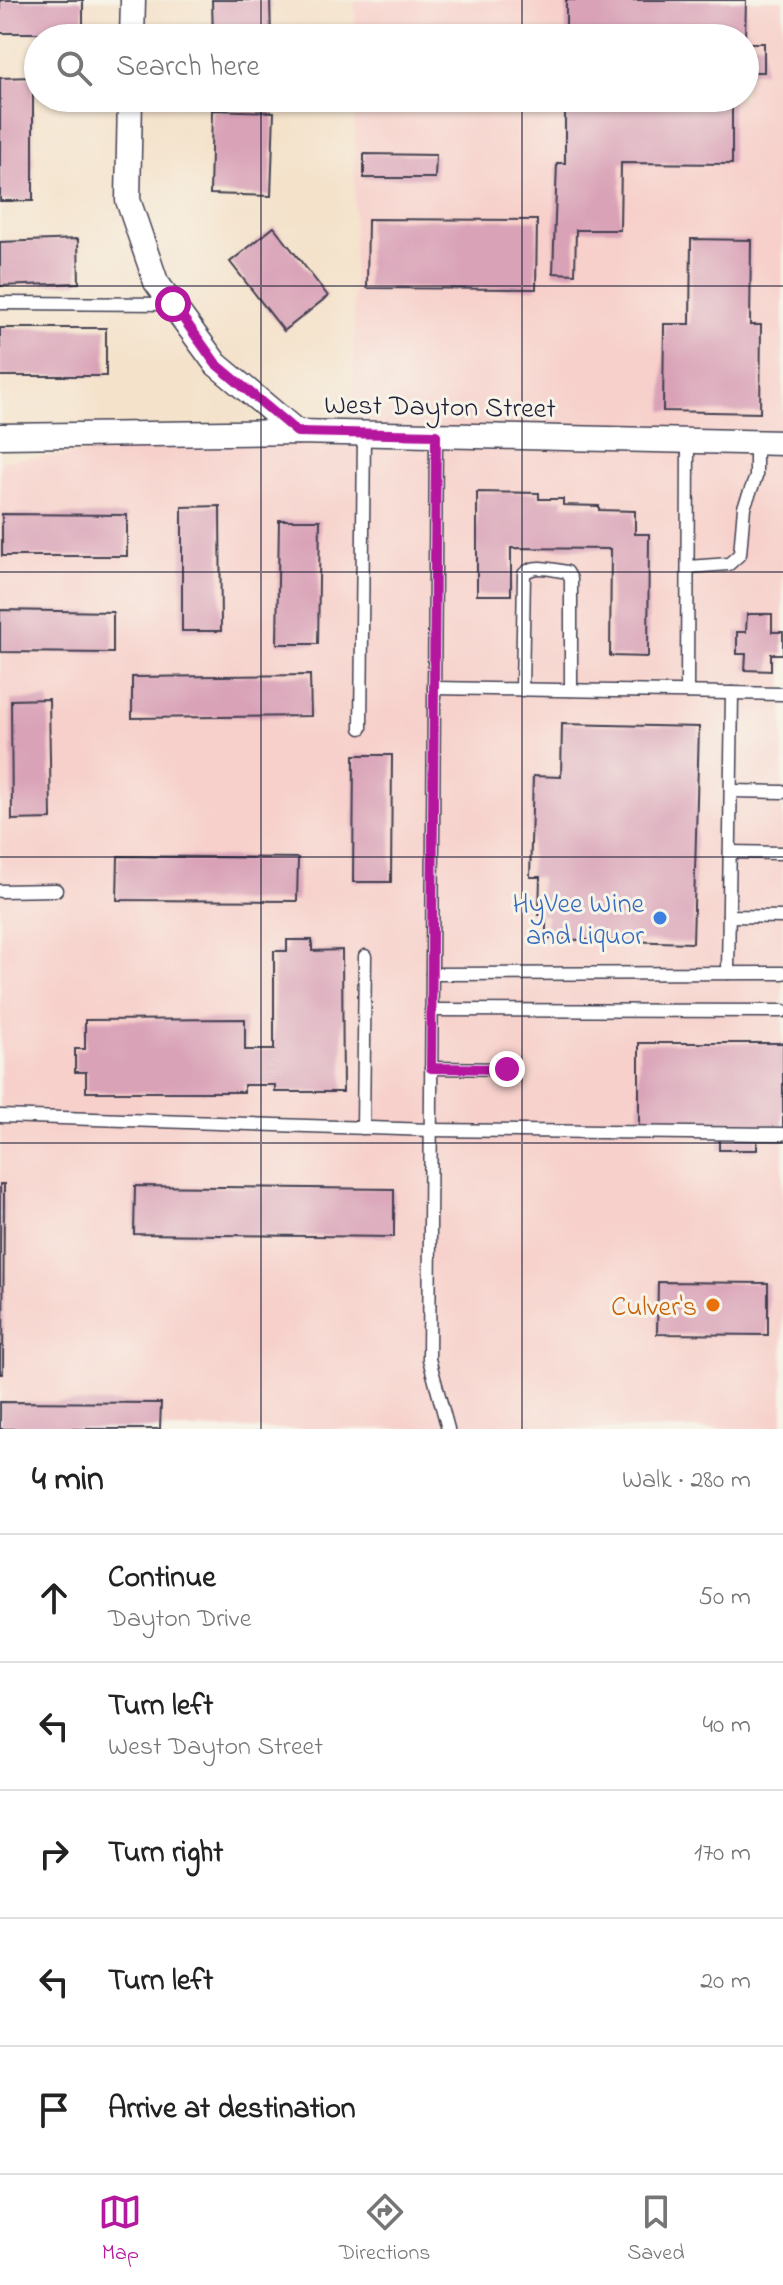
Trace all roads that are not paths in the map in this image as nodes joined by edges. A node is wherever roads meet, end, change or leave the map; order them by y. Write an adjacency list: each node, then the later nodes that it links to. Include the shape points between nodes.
1 (133, 0): 2 (street)
2 (132, 24)
3 (130, 112): 5 (street, via 128,200 156,282)
4 (0, 303): 5 (lane)
5 (173, 304): 6 (street, via 216,364)
6 (297, 432): 7 (street, West Dayton Street); 9 (street, West Dayton Street)
7 (364, 433): 8 (street, West Dayton Street); 20 (lane)
8 (436, 435): 10 (street, West Dayton Street); 14 (lane)
9 (0, 436)
10 (688, 441): 11 (street, West Dayton Street); 13 (lane)
11 (756, 443): 12 (street, West Dayton Street); 13 (lane, via 756,477 744,507 740,554 729,564)
12 (783, 443)
13 (688, 567): 17 (lane)
14 (434, 688): 15 (lane); 32 (lane)
15 (522, 690): 16 (lane); 16 (lane, via 524,574 534,568 567,572 571,579)
16 (571, 690): 17 (lane)
17 (687, 692): 18 (lane)
18 (732, 693): 19 (lane); 21 (lane)
19 (783, 694)
20 (361, 728)
21 (731, 791): 22 (lane); 23 (lane)
22 (783, 792)
23 (730, 852): 24 (lane); 27 (lane)
24 (783, 853)
25 (56, 890): 26 (lane)
26 (0, 891)
27 (729, 916): 28 (lane); 30 (lane)
28 (783, 917)
29 (365, 956): 38 (lane)
30 (728, 973): 31 (lane); 32 (lane)
31 (783, 973)
32 (432, 974): 33 (lane)
33 (431, 1010): 34 (lane); 35 (lane)
34 (783, 1011)
35 (431, 1068): 36 (lane); 39 (lane)
36 (507, 1069)
37 (0, 1116): 38 (lane)
38 (363, 1128): 39 (lane)
39 (431, 1130): 40 (lane); 41 (lane, via 429,1359)
40 (783, 1134)
41 (448, 1429)

